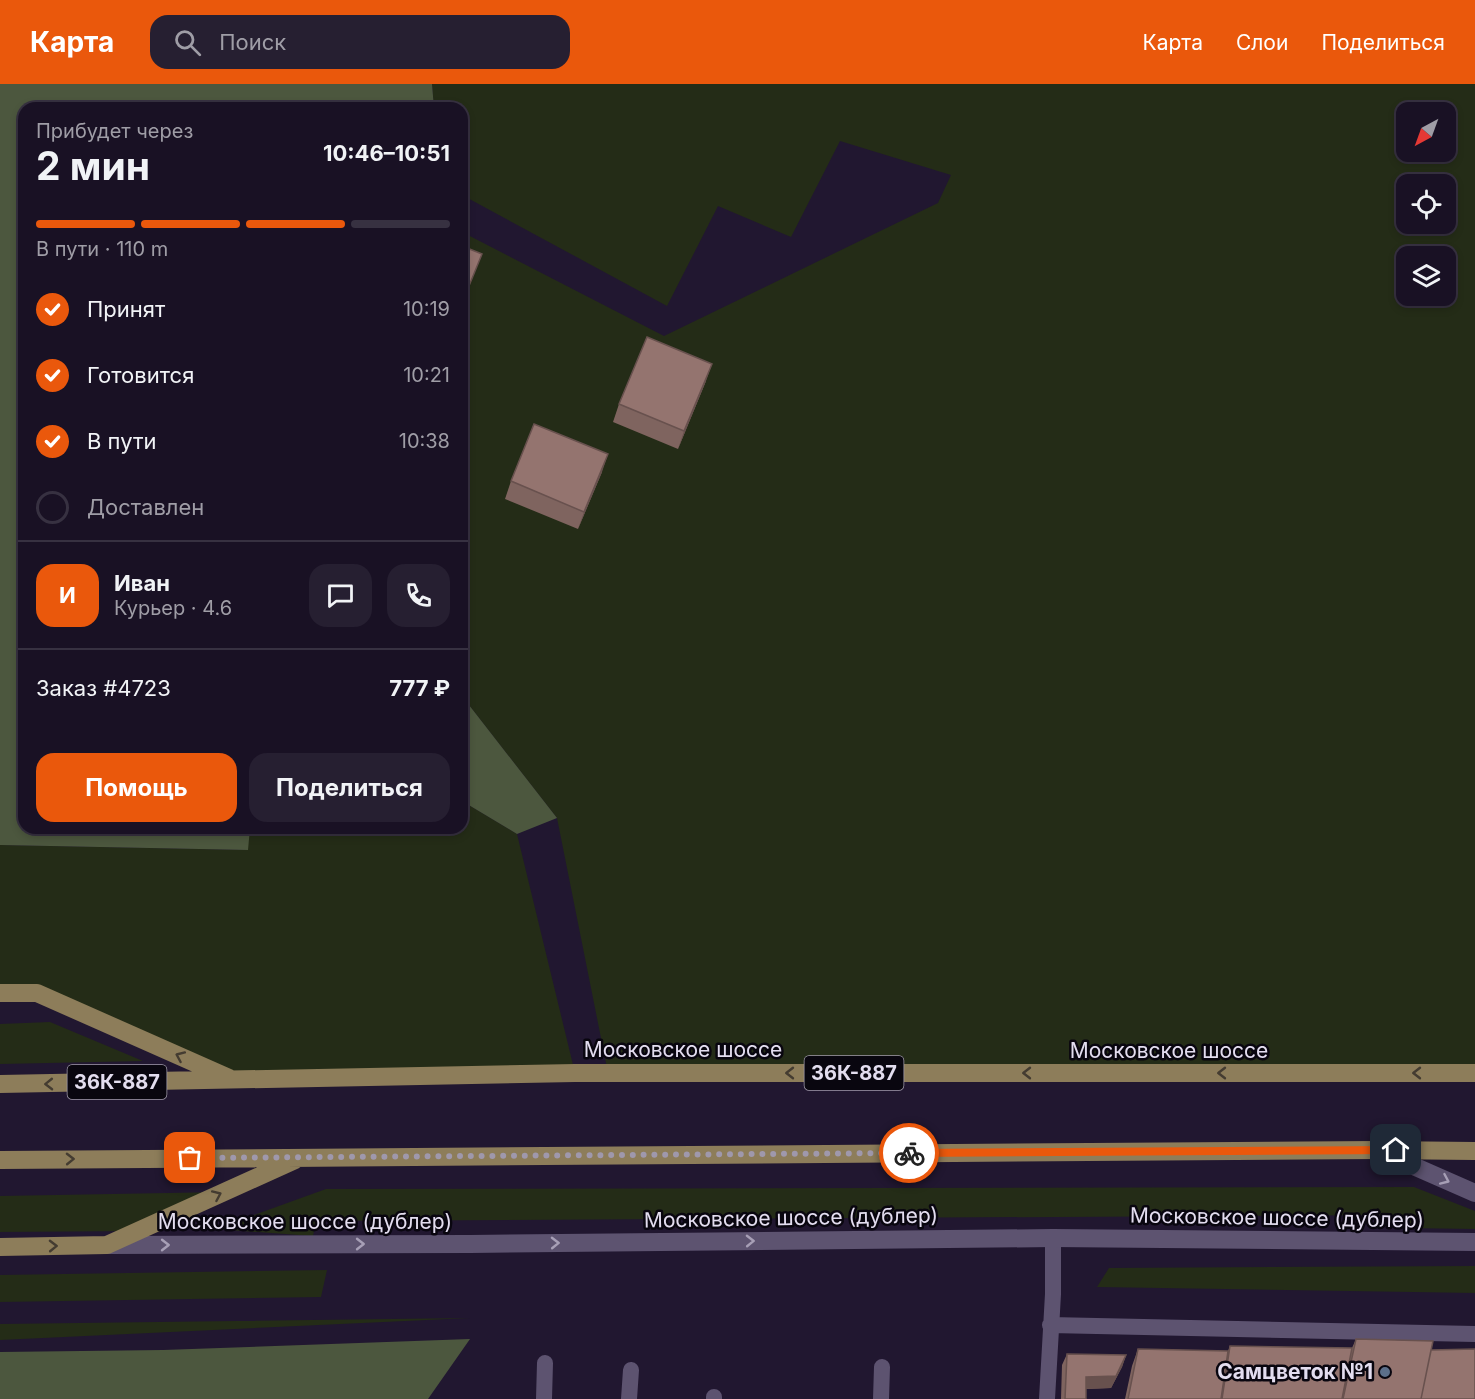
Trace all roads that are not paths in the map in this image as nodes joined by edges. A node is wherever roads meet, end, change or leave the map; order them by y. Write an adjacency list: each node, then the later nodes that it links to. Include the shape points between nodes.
1 (0, 993): 3 (main road, one-way to 1, via 37,993)
2 (1475, 1073): 3 (main road, Московское шоссе / 36К-887, one-way to 3, via 575,1073)
3 (233, 1080): 4 (main road, Московское шоссе / 36К-887, one-way to 4)
4 (0, 1084)
5 (1377, 1150): 6 (main road); 7 (main road); 9 (street, one-way to 9)
6 (1475, 1151)
7 (302, 1157): 8 (main road, one-way to 7); 12 (main road, one-way to 7)
8 (0, 1160)
9 (1475, 1193)
10 (1053, 1238): 11 (street, Московское шоссе (дублер)); 12 (street, Московское шоссе (дублер), one-way to 10); 14 (lane)
11 (1475, 1242)
12 (107, 1245): 13 (main road, one-way to 12)
13 (0, 1247)
14 (1050, 1325): 15 (lane); 22 (lane)
15 (1475, 1334)
16 (545, 1363): 19 (lane)
17 (882, 1367): 21 (lane)
18 (631, 1370): 20 (lane)
19 (544, 1399)
20 (629, 1399)
21 (881, 1399)
22 (1047, 1399)

